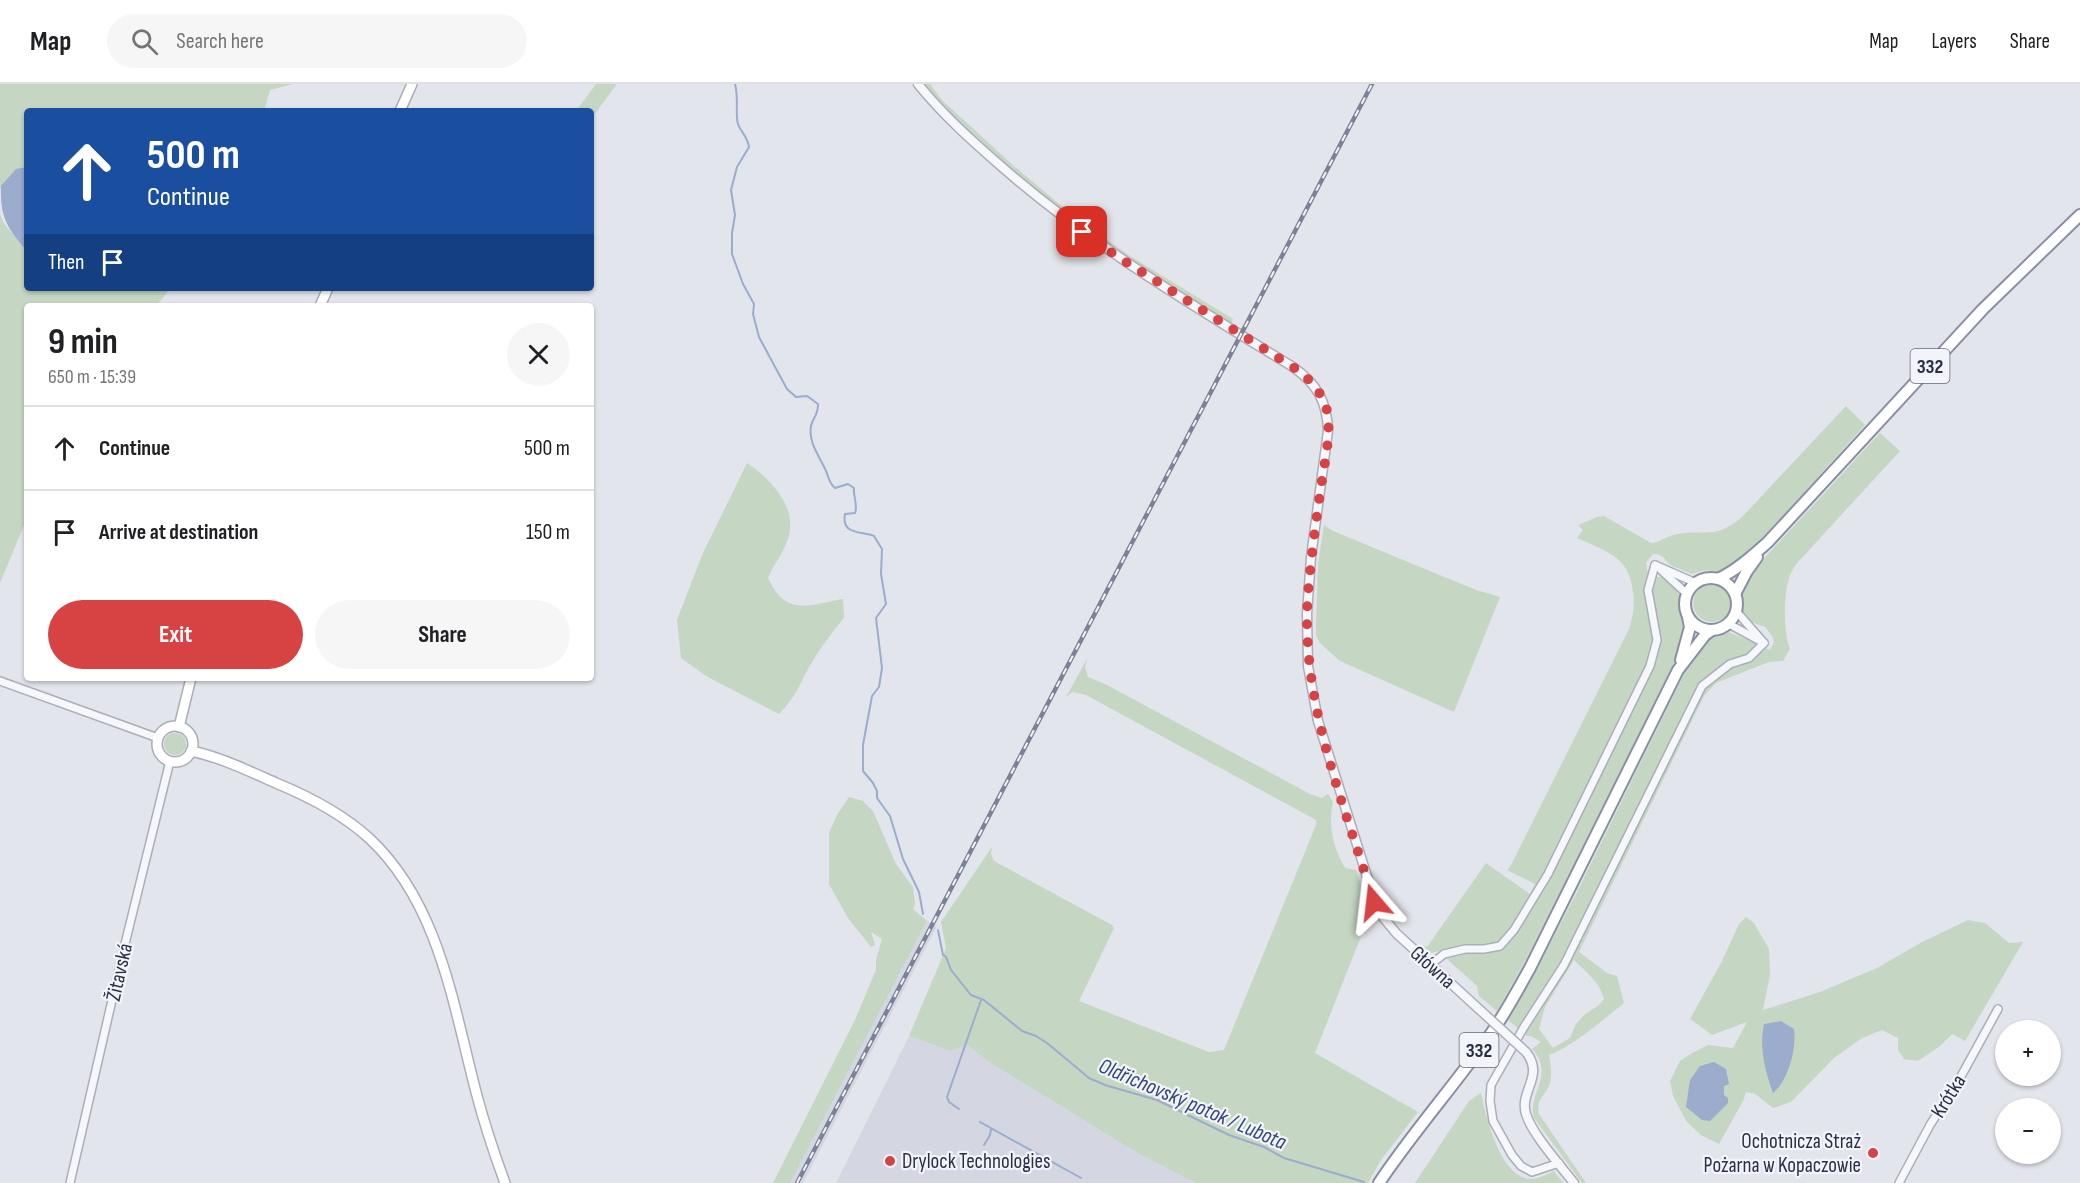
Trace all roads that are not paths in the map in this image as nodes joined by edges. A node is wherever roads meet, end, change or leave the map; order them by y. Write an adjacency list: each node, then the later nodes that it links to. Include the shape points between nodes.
1 (412, 84): 3 (main road)
2 (918, 84): 23 (street, Główna, via 937,108 1045,204 1118,257 1308,377 1325,404 1328,432 1307,614 1308,666 1318,721 1374,902 1387,923)
3 (401, 108)
4 (2080, 215): 5 (highway, 332, via 1983,309)
5 (1768, 542): 7 (highway, 332, via 1741,566); 10 (highway, 332)
6 (1655, 565): 8 (street); 9 (street); 23 (street, via 1648,590 1657,640 1650,666 1548,874 1500,946 1465,948 1444,954)
7 (1718, 579): 8 (highway, 332); 10 (highway, via 1729,584)
8 (1696, 583): 9 (highway)
9 (1687, 594): 12 (highway, 332)
10 (1736, 594): 11 (highway)
11 (1737, 612): 13 (highway); 15 (street)
12 (1688, 616): 14 (highway, via 1699,627); 16 (highway, 332, via 1690,627)
13 (1729, 624): 14 (highway, 332); 15 (street)
14 (1712, 630): 16 (highway, 332)
15 (1764, 643): 25 (street, via 1749,658 1730,664 1702,686 1564,965 1491,1085 1493,1121 1521,1166 1532,1172)
16 (1678, 670): 28 (highway, 332, via 1512,1000 1479,1051)
17 (0, 681): 20 (street)
18 (190, 681): 19 (main road)
19 (179, 727): 20 (main road, via 167,729); 21 (main road, via 190,736)
20 (158, 738): 22 (main road, via 159,752)
21 (191, 751): 22 (main road, via 183,760); 27 (main road, via 264,777 328,808 370,840 399,874 415,899 441,958)
22 (170, 762): 26 (street, Žitavská)
23 (1430, 965): 25 (street, Główna, bridge, via 1533,1061 1534,1074 1525,1111 1531,1126)
24 (1998, 1009): 30 (street, Krótka)
25 (1559, 1163): 29 (street, Główna)
26 (69, 1183)
27 (505, 1183)
28 (1379, 1183)
29 (1574, 1183)
30 (1899, 1183)

